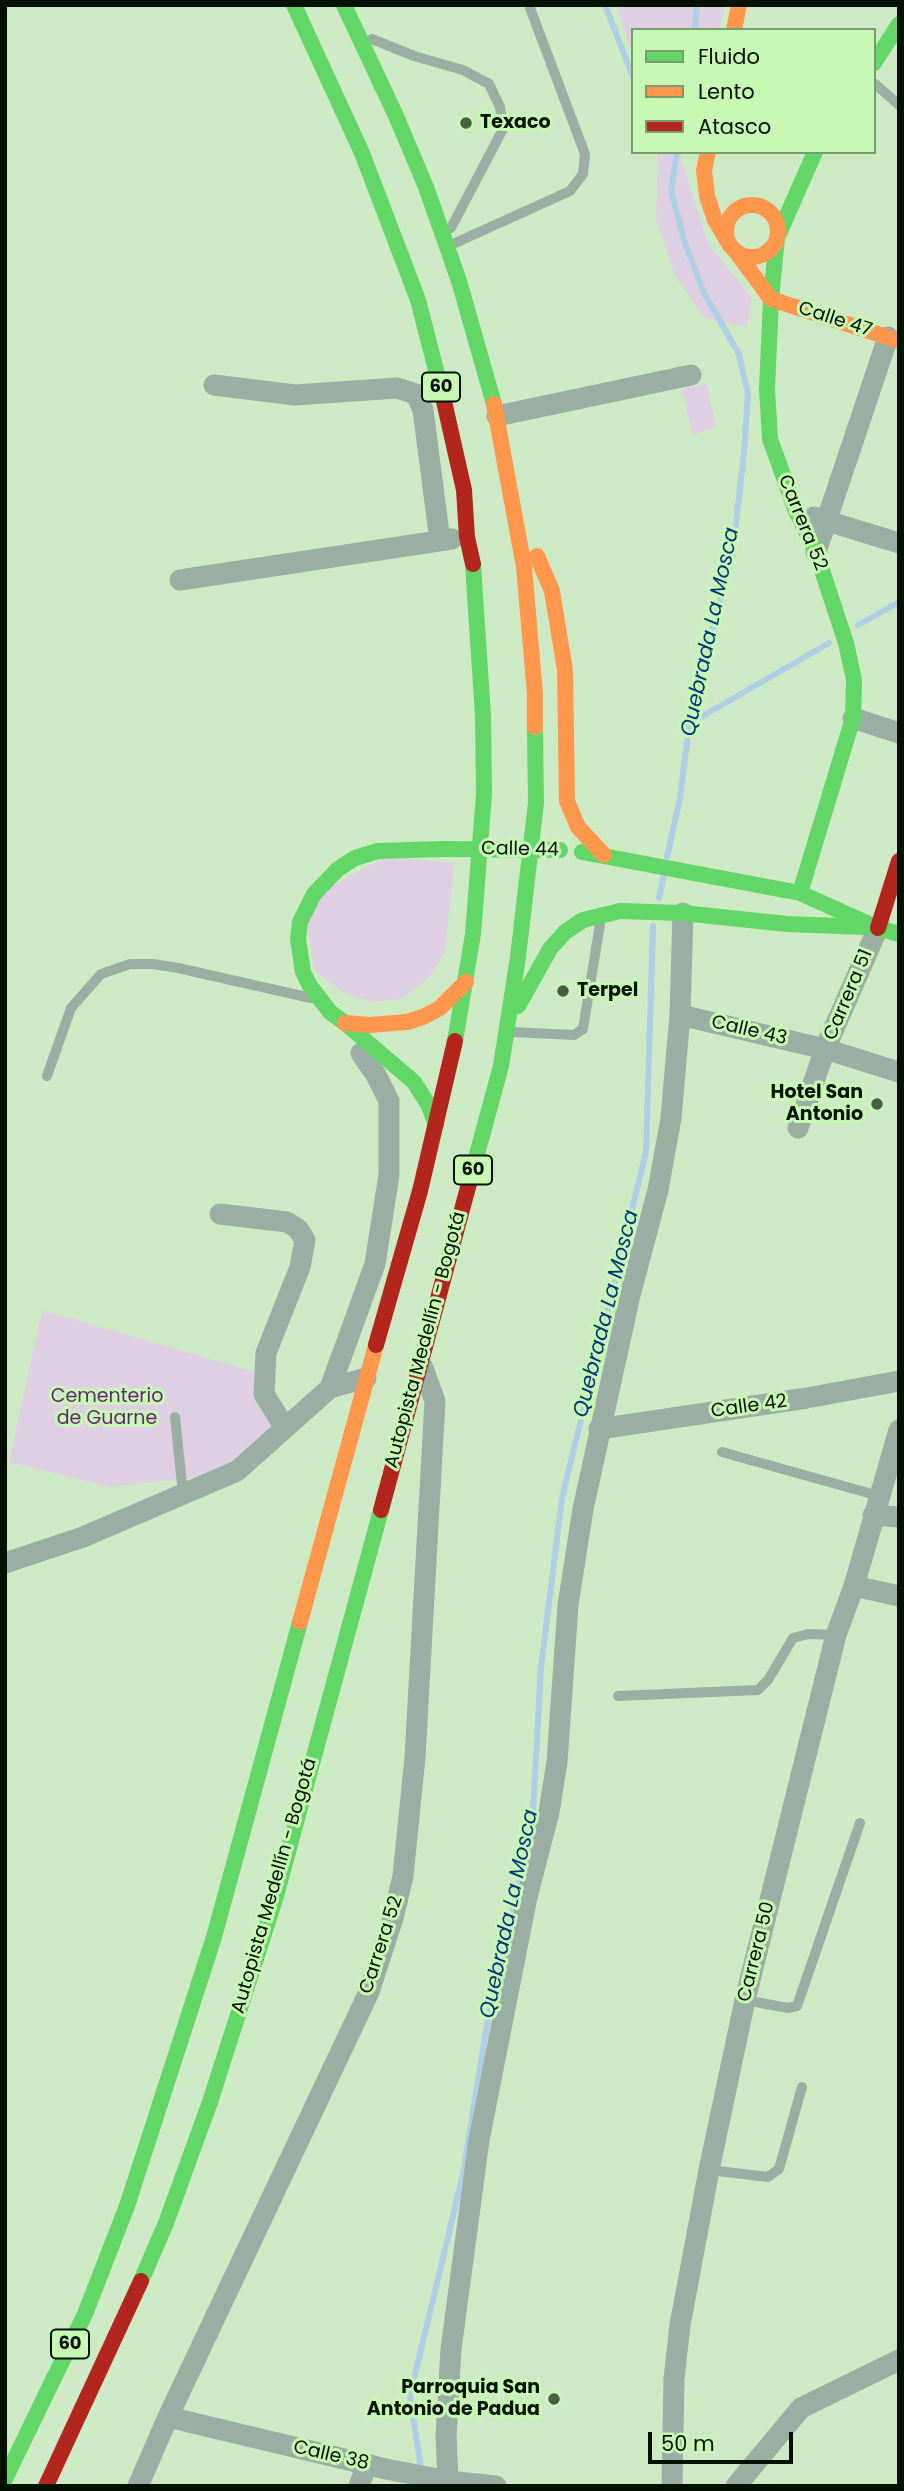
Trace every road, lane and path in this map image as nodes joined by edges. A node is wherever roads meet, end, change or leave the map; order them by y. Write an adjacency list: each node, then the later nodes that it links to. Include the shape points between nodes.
1 (293, 5): 26 (main road, 60, via 362,153 418,300 464,490)
2 (344, 5): 7 (main road, Autopista Medellín - Bogotá / 60)
3 (739, 5): 6 (main road)
4 (530, 8): 16 (lane, via 584,154 583,174 570,191)
5 (899, 24): 8 (main road)
6 (734, 28)
7 (357, 33): 16 (main road, Autopista Medellín - Bogotá / 60, via 396,116); 16 (lane, via 414,57 463,70 489,84 500,107 503,129)
8 (876, 60)
9 (876, 85): 10 (lane)
10 (899, 105)
11 (708, 154): 13 (main road)
12 (814, 154): 15 (main road, Carrera 52)
13 (704, 170): 14 (main road, via 726,195); 17 (main road, via 715,220)
14 (748, 205): 15 (main road, via 771,213); 17 (main road, via 728,218 725,234)
15 (777, 238): 17 (main road, via 770,250 757,257); 18 (main road, Carrera 52)
16 (446, 243): 22 (main road, Autopista Medellín - Bogotá / 60)
17 (732, 248): 18 (main road)
18 (771, 299): 19 (main road, Calle 47); 23 (main road, Carrera 52, via 766,389 770,439)
19 (893, 339): 25 (street)
20 (691, 375): 22 (street)
21 (214, 384): 27 (street, via 295,395 397,388 416,394 423,410)
22 (497, 416): 24 (main road, Autopista Medellín - Bogotá / 60)
23 (796, 511): 25 (street); 29 (main road, Carrera 52)
24 (516, 520): 33 (main road, via 552,591 559,626 565,670 567,801 578,827); 43 (main road, Autopista Medellín - Bogotá / 60, via 531,636 537,756 536,803)
25 (825, 520): 28 (street); 29 (street)
26 (467, 537): 27 (street); 40 (main road, 60, via 479,627 484,794)
27 (440, 541): 30 (street)
28 (899, 543)
29 (816, 552): 31 (main road, Carrera 52, via 846,643 854,680)
30 (180, 580)
31 (853, 718): 32 (street); 35 (main road, Carrera 52)
32 (899, 733)
33 (604, 855): 35 (main road, Calle 44); 41 (main road, Calle 44, bridge, via 441,849 377,851 355,858 319,888 300,922 303,972)
34 (899, 861): 38 (main road, Carrera 51)
35 (800, 892): 38 (main road, Calle 44)
36 (677, 912): 37 (main road); 38 (main road); 42 (street)
37 (601, 914): 43 (main road, via 565,932 550,949); 43 (lane, via 583,1029 574,1035)
38 (888, 931): 39 (main road, Calle 44); 44 (street, Carrera 51)
39 (899, 947)
40 (466, 982): 41 (main road, via 440,1008 407,1022 370,1025); 47 (main road, 60)
41 (332, 1012): 46 (lane, via 178,968 130,964 101,974 71,1008); 47 (main road, Calle 44, via 405,1072 422,1094); 53 (street, via 389,1101 389,1175 374,1264)
42 (680, 1015): 44 (street, Calle 43); 56 (street, via 671,1118 658,1190)
43 (507, 1028): 50 (main road, Autopista Medellín - Bogotá / 60, via 501,1066)
44 (825, 1049): 45 (street, Calle 43); 48 (street, Carrera 51)
45 (899, 1072)
46 (47, 1076)
47 (436, 1125): 51 (main road, 60)
48 (798, 1128)
49 (220, 1214): 55 (street, via 287,1222 305,1240 300,1267 266,1353 264,1394)
50 (420, 1359): 72 (street, Carrera 52, via 435,1401 415,1758 403,1876 393,1918 369,1992); 76 (main road, Autopista Medellín - Bogotá / 60, via 276,1896 214,2090 161,2235)
51 (366, 1378): 53 (street); 74 (main road, 60, via 215,1937 127,2206 85,2314)
52 (899, 1381): 56 (street, Calle 42)
53 (330, 1388): 55 (street)
54 (175, 1417): 59 (lane)
55 (285, 1427): 59 (street, via 237,1471)
56 (599, 1429): 75 (street, via 568,1605 549,1812 527,1897 479,2140 451,2348)
57 (899, 1430): 60 (street, Carrera 50)
58 (722, 1452): 60 (lane)
59 (183, 1494): 62 (street, via 83,1537)
60 (876, 1506): 61 (street); 63 (street, Carrera 50)
61 (899, 1517)
62 (5, 1563)
63 (854, 1586): 64 (street); 65 (street, Carrera 50)
64 (899, 1596)
65 (836, 1634): 66 (lane, via 793,1638 758,1690); 68 (street, Carrera 50)
66 (618, 1696)
67 (860, 1823): 68 (lane, via 797,2006)
68 (745, 2000): 70 (street, Carrera 50)
69 (802, 2087): 70 (lane, via 779,2169 768,2177)
70 (709, 2170): 80 (street, Carrera 50, via 680,2325)
71 (899, 2360): 81 (street, via 801,2408)
72 (168, 2417): 73 (street, Calle 38); 77 (street, Carrera 52)
73 (376, 2466): 75 (street, Calle 38); 78 (street)
74 (5, 2479)
75 (442, 2480): 79 (street, Calle 38)
76 (46, 2486)
77 (138, 2486)
78 (359, 2486)
79 (496, 2486)
80 (672, 2486)
81 (736, 2486)

